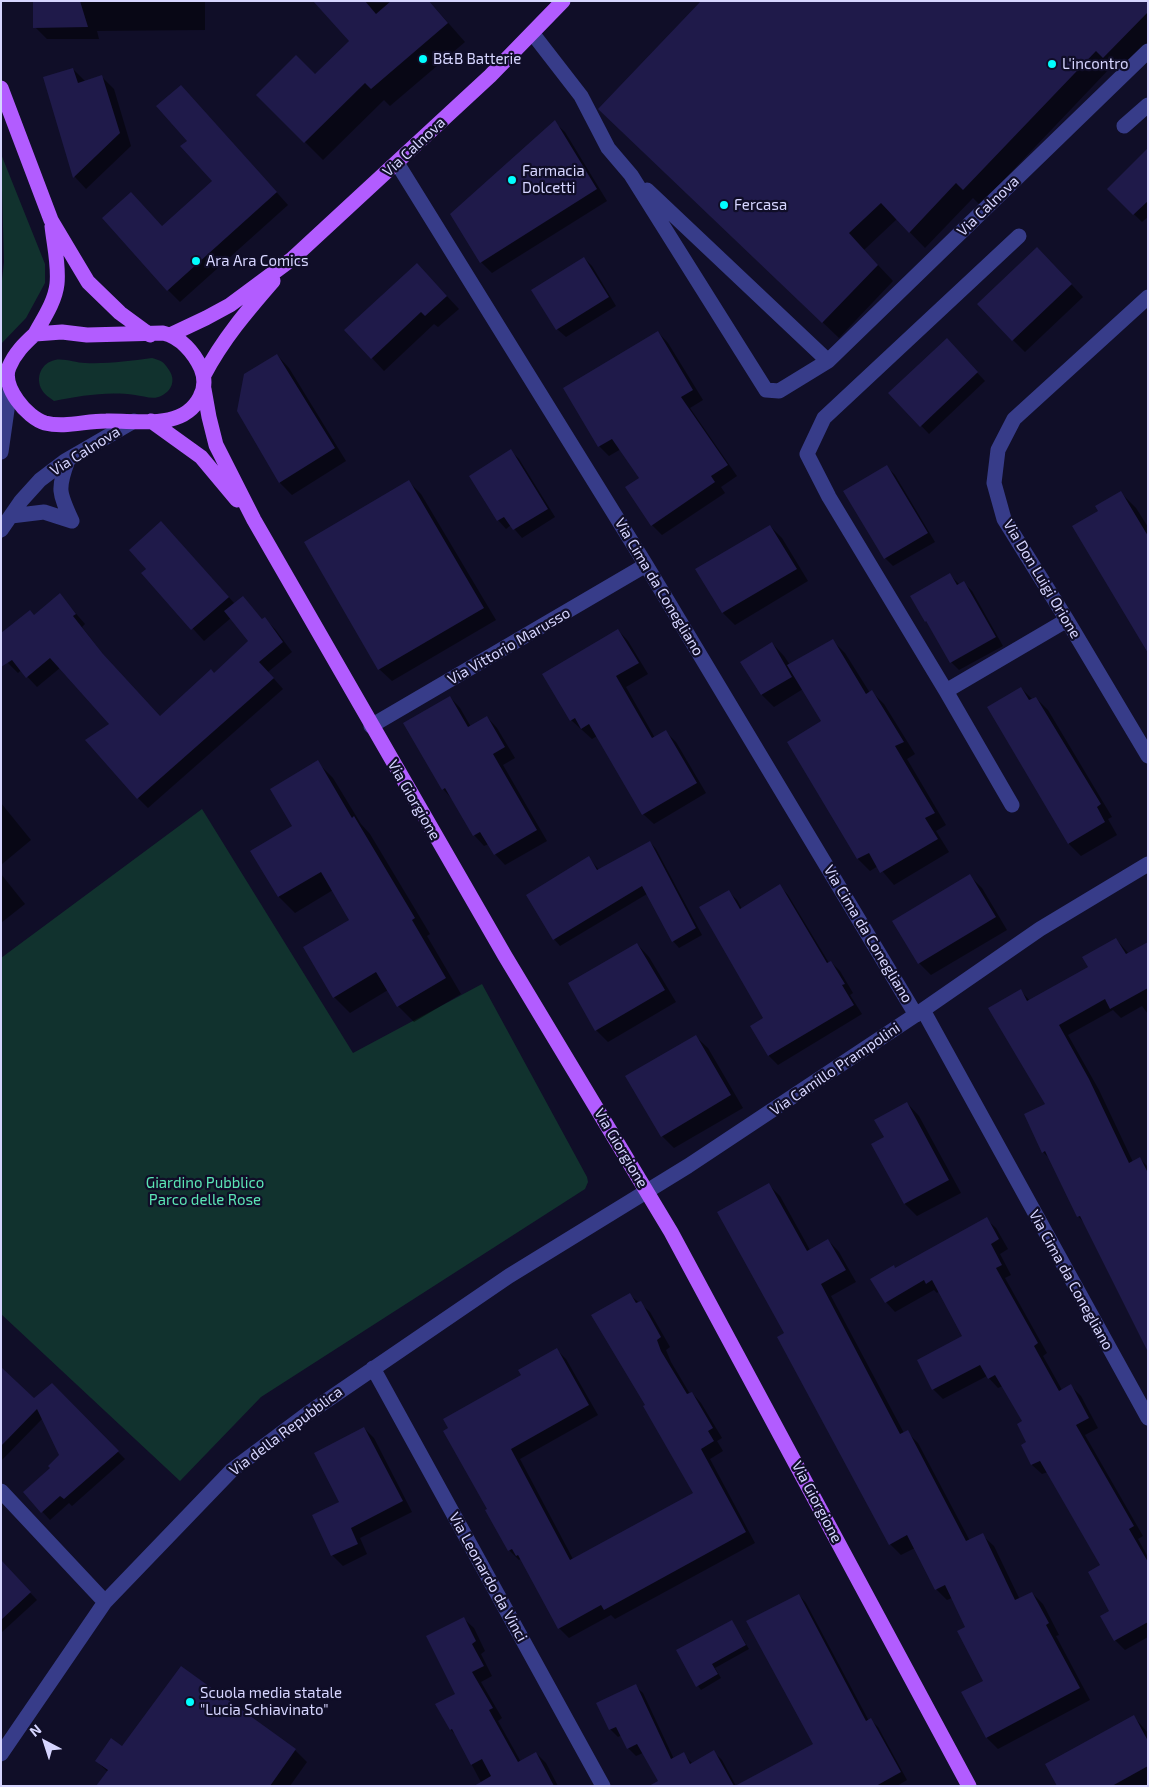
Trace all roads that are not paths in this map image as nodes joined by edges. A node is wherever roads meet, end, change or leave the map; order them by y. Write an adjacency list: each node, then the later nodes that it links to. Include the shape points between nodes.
1 (563, 1): 2 (main road, Via Calnova)
2 (533, 34): 7 (main road, Via Calnova); 8 (street, Via Calnova, via 580,96 608,148)
3 (1148, 51): 16 (street, Via Calnova)
4 (1, 88): 9 (main road)
5 (1148, 105): 6 (street)
6 (1124, 126)
7 (397, 162): 11 (main road, Via Calnova); 26 (street, Via Cima da Conegliano)
8 (631, 175): 16 (street, Via Calnova); 16 (street, Via Calnova, via 766,390 779,391)
9 (51, 220): 13 (main road, via 57,286 50,308); 14 (main road, via 88,282 120,313)
10 (1019, 236): 28 (street, via 824,418 807,454 829,497)
11 (292, 259): 15 (main road, Via Calnova, via 230,305); 17 (main road, Via Calnova, via 218,348)
12 (1148, 297): 27 (street, Via Don Luigi Orione, via 1014,419 998,450 994,483 1004,519)
13 (35, 334): 14 (main road); 18 (main road, via 19,349 8,368)
14 (150, 335): 15 (main road)
15 (170, 335): 17 (main road, Via Giorgione, via 191,350)
16 (828, 361)
17 (204, 382): 19 (main road, Via Calnova, via 199,400 191,410 181,417); 24 (main road, Via Giorgione, via 208,417 216,444)
18 (10, 389): 20 (main road, Via Calnova, via 24,410 43,422 63,426 106,421); 21 (street)
19 (151, 421): 20 (main road, Via Calnova); 24 (main road, Via Giorgione, via 201,457)
20 (134, 422): 22 (street, Via Calnova)
21 (1, 452)
22 (68, 460): 23 (street, Via Calnova, via 40,480); 23 (street, via 60,486 61,498 72,521 44,512)
23 (11, 516): 25 (street, Via Calnova)
24 (254, 520): 29 (main road, Via Giorgione)
25 (1, 530)
26 (646, 565): 29 (street, Via Vittorio Marusso); 33 (street, Via Cima da Conegliano)
27 (1067, 620): 28 (street); 30 (street, Via Don Luigi Orione)
28 (946, 691): 31 (street)
29 (372, 726): 34 (main road, Via Giorgione, via 505,956)
30 (1148, 756)
31 (1012, 805)
32 (1148, 864): 33 (street, Via Camillo Prampolini, via 1040,929)
33 (919, 1012): 34 (street, Via Camillo Prampolini); 36 (street, Via Cima da Conegliano)
34 (647, 1191): 35 (street, Via della Repubblica, via 509,1276); 41 (main road, Via Giorgione)
35 (373, 1368): 38 (street, Via della Repubblica, via 232,1470); 40 (street, Via Leonardo da Vinci)
36 (1148, 1418)
37 (1, 1491): 38 (street)
38 (104, 1602): 39 (street, Via della Repubblica)
39 (1, 1754)
40 (603, 1786)
41 (969, 1786)

